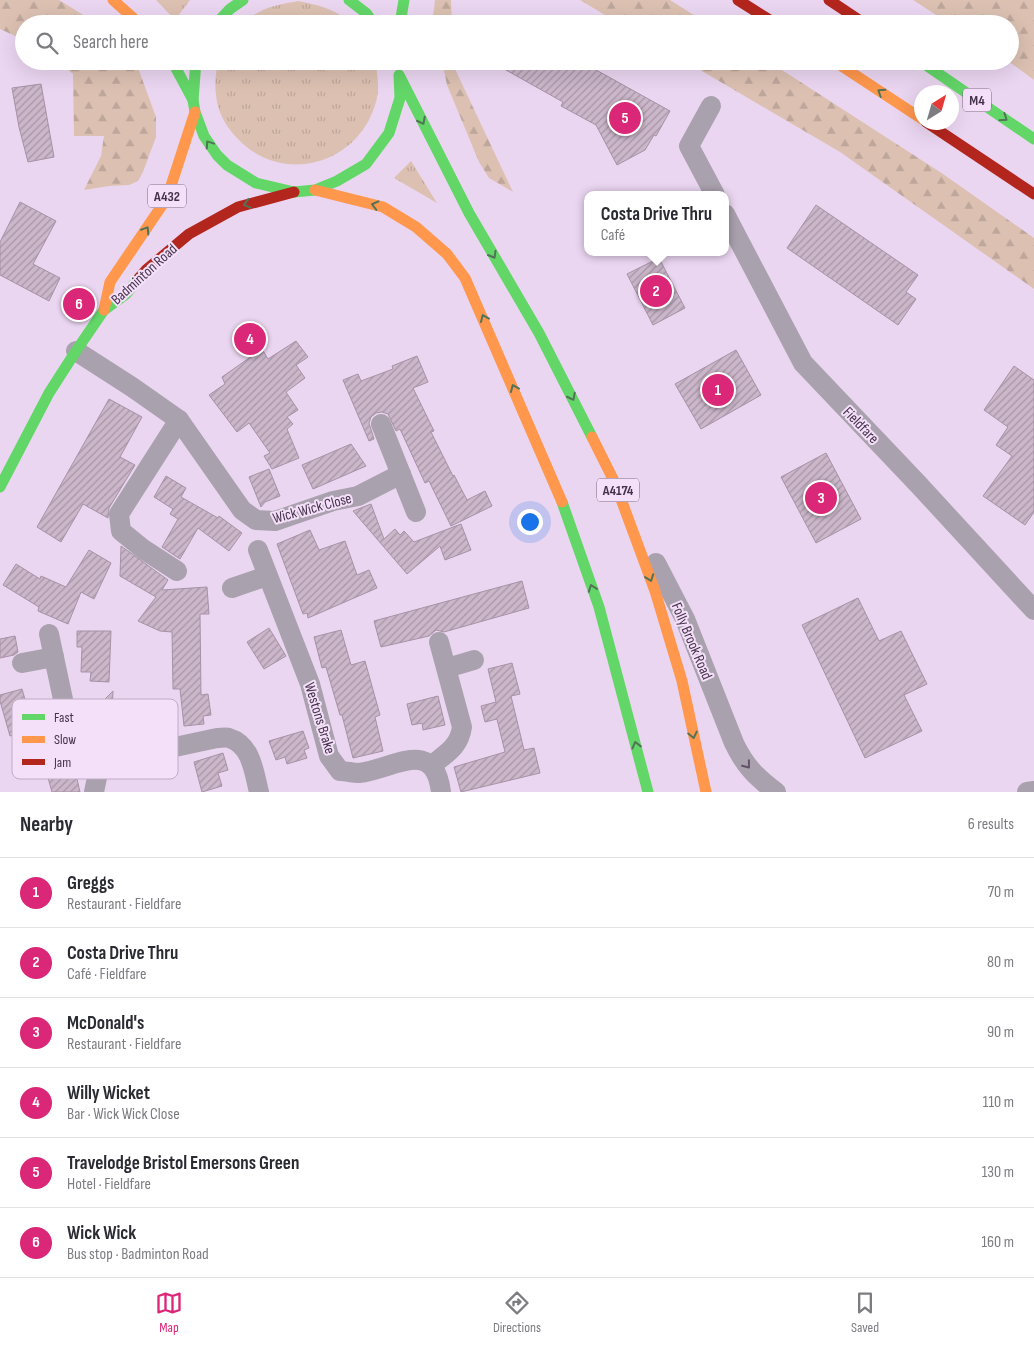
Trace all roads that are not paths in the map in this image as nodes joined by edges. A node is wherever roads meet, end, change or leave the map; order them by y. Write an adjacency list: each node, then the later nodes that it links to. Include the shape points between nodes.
1 (113, 0): 7 (main road)
2 (243, 0): 8 (main road)
3 (348, 0): 9 (main road)
4 (404, 0): 10 (main road)
5 (738, 0): 11 (main road)
6 (830, 0): 12 (main road)
7 (130, 15)
8 (224, 15)
9 (367, 15)
10 (402, 15)
11 (762, 15)
12 (852, 15)
13 (176, 70): 19 (main road)
14 (196, 70): 19 (main road, Badminton Road)
15 (399, 70): 18 (main road)
16 (848, 70): 21 (main road, one-way to 16)
17 (933, 70): 23 (main road, M4, one-way to 23)
18 (400, 77): 24 (main road, via 400,98 389,133 366,164); 34 (main road, A4174, one-way to 34, via 469,213 539,333)
19 (194, 106): 26 (main road, one-way to 19, via 256,183 227,165 204,136); 29 (main road, Badminton Road / A432, one-way to 19, via 110,282 166,198)
20 (711, 106): 25 (street, via 689,146)
21 (914, 114)
22 (938, 130): 27 (main road)
23 (1034, 139)
24 (315, 190): 26 (main road); 56 (main road, one-way to 24, via 599,607 562,502 465,278 447,254 416,227 383,207)
25 (713, 191)
26 (294, 192): 29 (main road, Badminton Road / A432, one-way to 29, via 238,207 190,234 146,270 126,294)
27 (1034, 194)
28 (729, 222): 41 (street, Fieldfare, via 803,363)
29 (104, 310): 30 (main road, Badminton Road / A432)
30 (76, 351): 31 (street, Wick Wick Close); 35 (main road, Badminton Road / A432, via 49,393)
31 (179, 420): 33 (street, Wick Wick Close, via 242,510 256,520 275,521 358,496); 38 (street, via 119,514 121,531)
32 (381, 424): 33 (street)
33 (400, 474): 36 (street)
34 (615, 483): 57 (main road, A4174, one-way to 57, via 655,591 682,681); 58 (street, Folly Brook Road, one-way to 58, via 684,619 743,761 759,780)
35 (0, 487)
36 (416, 512)
37 (258, 550): 39 (street, Westons Brake)
38 (177, 571)
39 (267, 576): 40 (street); 50 (street, Westons Brake, via 310,684 329,756 340,771 358,773 407,760 422,760)
40 (232, 588)
41 (1034, 610)
42 (48, 634): 44 (street)
43 (439, 642): 47 (street)
44 (54, 657): 46 (street); 48 (street)
45 (474, 660): 47 (street)
46 (22, 664)
47 (447, 668): 50 (street, via 462,727 460,738 452,749)
48 (63, 699)
49 (178, 746): 54 (street, via 230,738 249,755)
50 (432, 765): 55 (street, via 440,780)
51 (97, 779): 53 (street)
52 (1034, 791): 59 (street)
53 (94, 792)
54 (259, 792)
55 (441, 792)
56 (648, 792)
57 (706, 792)
58 (776, 792)
59 (1027, 792)

